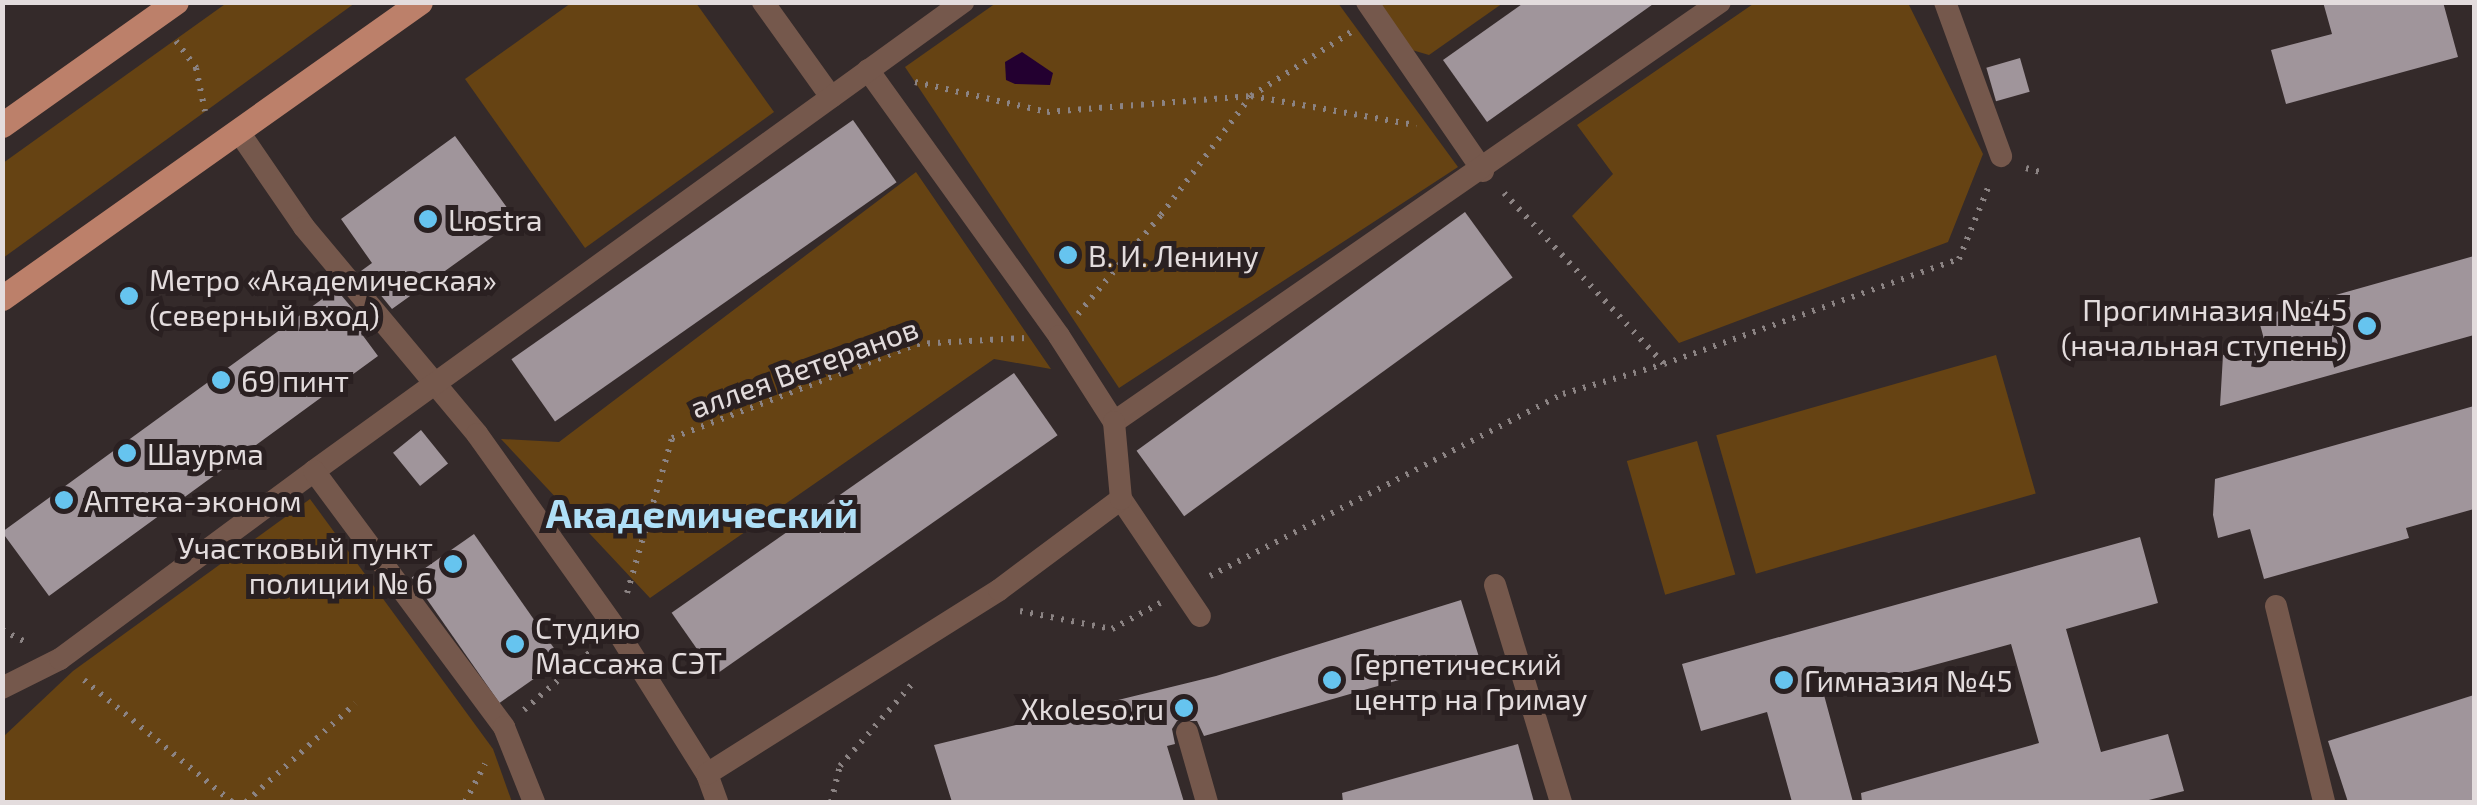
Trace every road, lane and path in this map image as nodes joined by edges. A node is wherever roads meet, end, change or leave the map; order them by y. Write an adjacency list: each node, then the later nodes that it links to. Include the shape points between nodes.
1 (176, 2): 13 (main road)
2 (420, 2): 14 (main road)
3 (763, 2): 11 (lane)
4 (963, 2): 9 (lane)
5 (1720, 2): 17 (lane)
6 (1945, 2): 16 (lane)
7 (1372, 9): 10 (path); 15 (lane)
8 (175, 40): 12 (path, via 196,68)
9 (868, 70): 10 (path, via 1047,112); 11 (lane); 19 (lane)
10 (1251, 96): 15 (path); 19 (path)
11 (831, 97): 21 (lane)
12 (205, 111)
13 (2, 125)
14 (239, 132): 18 (main road); 21 (lane, via 304,227)
15 (1457, 132): 17 (lane)
16 (2001, 156): 20 (path, via 1959,259)
17 (1483, 170): 20 (path); 22 (lane)
18 (2, 298)
19 (1059, 336): 22 (lane); 31 (path, аллея Ветеранов, via 917,344 672,438)
20 (1664, 364): 26 (path, via 1563,394)
21 (435, 380): 23 (lane); 31 (lane)
22 (1114, 422): 24 (lane)
23 (314, 471): 32 (lane); 36 (lane)
24 (1122, 499): 26 (lane); 38 (lane, via 999,590)
25 (1495, 585): 45 (lane)
26 (1174, 595): 28 (path, via 1112,629); 29 (lane)
27 (2276, 606): 46 (lane)
28 (1011, 609)
29 (1200, 616)
30 (2, 630): 32 (path)
31 (616, 630): 36 (path); 38 (lane)
32 (60, 659): 34 (lane); 39 (path)
33 (917, 679): 43 (path, via 840,766)
34 (2, 688)
35 (355, 704): 40 (path)
36 (504, 727): 41 (lane)
37 (1187, 732): 44 (lane)
38 (707, 774): 42 (lane)
39 (232, 802)
40 (246, 802)
41 (534, 802)
42 (716, 802)
43 (831, 802)
44 (1208, 802)
45 (1560, 802)
46 (2324, 802)

